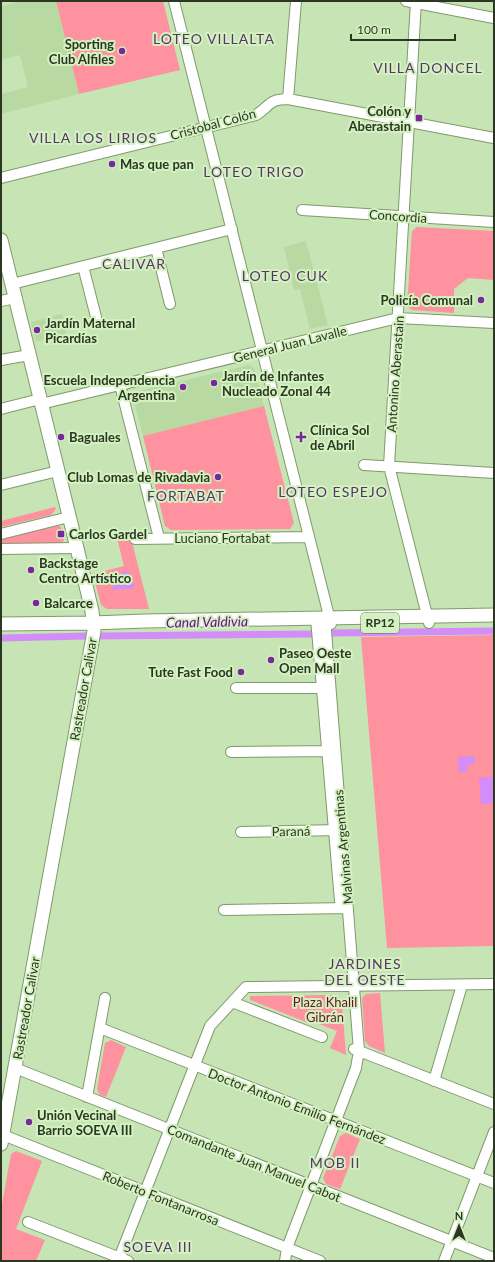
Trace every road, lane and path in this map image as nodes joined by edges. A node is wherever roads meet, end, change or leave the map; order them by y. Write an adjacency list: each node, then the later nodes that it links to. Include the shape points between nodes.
1 (174, 1): 8 (street, Malvinas Argentinas)
2 (296, 1): 6 (street)
3 (406, 1): 4 (street)
4 (416, 2): 5 (street); 7 (street, Antonino Aberastain)
5 (494, 18)
6 (288, 99): 7 (street, Cristobal Colón); 8 (street, Cristobal Colón, via 272,102 256,115)
7 (409, 122): 9 (street, Cristobal Colón); 12 (street, Antonino Aberastain)
8 (206, 127): 10 (street, Cristobal Colón); 14 (street, Malvinas Argentinas)
9 (494, 138)
10 (1, 178)
11 (302, 210): 12 (street, Concordia)
12 (403, 216): 13 (street, Concordia); 22 (street, Antonino Aberastain)
13 (494, 222)
14 (232, 229): 16 (street); 25 (street, Malvinas Argentinas)
15 (1, 240): 18 (main road, Rastreador Calivar)
16 (156, 248): 17 (street); 21 (street)
17 (83, 266): 18 (street); 23 (street)
18 (12, 284): 19 (main road, Rastreador Calivar)
19 (15, 298): 20 (street); 26 (main road, Rastreador Calivar)
20 (1, 302)
21 (170, 304)
22 (398, 318): 24 (street, General Juan Lavalle); 25 (street, General Juan Lavalle); 32 (street, Antonino Aberastain)
23 (97, 321)
24 (494, 323)
25 (262, 350): 28 (street, General Juan Lavalle); 38 (street, Malvinas Argentinas)
26 (30, 355): 27 (street); 29 (main road, Rastreador Calivar)
27 (1, 360)
28 (120, 385): 29 (street, General Juan Lavalle); 39 (street)
29 (41, 402): 30 (street, General Juan Lavalle); 33 (main road, Rastreador Calivar)
30 (1, 409)
31 (364, 465): 32 (street)
32 (389, 466): 34 (street); 44 (street, Antonino Aberastain)
33 (58, 471): 35 (street); 36 (main road, Rastreador Calivar)
34 (494, 473)
35 (1, 485)
36 (69, 517): 37 (street); 41 (main road, Rastreador Calivar)
37 (1, 534)
38 (309, 537): 39 (street, Luciano Fortabat); 48 (street, Malvinas Argentinas)
39 (159, 538): 40 (street, Luciano Fortabat)
40 (135, 539)
41 (77, 548): 42 (street); 46 (main road, Rastreador Calivar)
42 (1, 550)
43 (494, 615): 44 (main road, RP12)
44 (428, 619): 45 (main road, RP12); 48 (main road, RP12)
45 (494, 621)
46 (93, 623): 47 (main road, RP12); 48 (main road, RP12, via 105,628); 66 (main road, Rastreador Calivar, via 94,634)
47 (1, 624)
48 (323, 626): 50 (street, Malvinas Argentinas)
49 (236, 688): 50 (street)
50 (326, 688): 51 (street, Malvinas Argentinas)
51 (331, 751): 52 (street); 53 (street, Malvinas Argentinas)
52 (231, 752)
53 (338, 830): 54 (street, Paraná); 55 (street, Malvinas Argentinas)
54 (241, 832)
55 (344, 908): 56 (street); 59 (street, Malvinas Argentinas)
56 (224, 910)
57 (494, 984): 58 (street)
58 (462, 985): 59 (street); 67 (street)
59 (351, 986): 61 (street, via 246,987); 64 (street, Malvinas Argentinas)
60 (105, 998): 62 (street)
61 (232, 1002): 63 (street); 65 (street, via 210,1026)
62 (100, 1028): 65 (street, Doctor Antonio Emilio Fernández); 68 (street)
63 (322, 1037)
64 (356, 1050): 67 (street); 70 (street, Malvinas Argentinas, via 358,1060)
65 (195, 1065): 70 (street, Doctor Antonio Emilio Fernández); 71 (street)
66 (15, 1068): 68 (street, Comandante Juan Manuel Cabot); 73 (main road, Rastreador Calivar)
67 (434, 1081): 69 (street)
68 (88, 1097): 71 (street, Comandante Juan Manuel Cabot)
69 (494, 1104)
70 (336, 1122): 74 (street, Doctor Antonio Emilio Fernández); 76 (street, Malvinas Argentinas)
71 (170, 1130): 76 (street, Comandante Juan Manuel Cabot); 77 (street)
72 (494, 1132): 74 (street)
73 (2, 1140): 77 (street, Roberto Fontanarrosa)
74 (477, 1176): 75 (street, Doctor Antonio Emilio Fernández); 79 (street)
75 (494, 1182)
76 (311, 1186): 79 (street, Comandante Juan Manuel Cabot); 80 (street, Malvinas Argentinas)
77 (145, 1192): 80 (street, Roberto Fontanarrosa); 82 (street)
78 (28, 1222): 82 (street)
79 (451, 1241): 81 (street, Comandante Juan Manuel Cabot); 85 (street)
80 (287, 1248): 83 (street, Malvinas Argentinas); 84 (street, Roberto Fontanarrosa)
81 (494, 1258)
82 (122, 1260)
83 (285, 1261)
84 (320, 1261)
85 (444, 1261)

